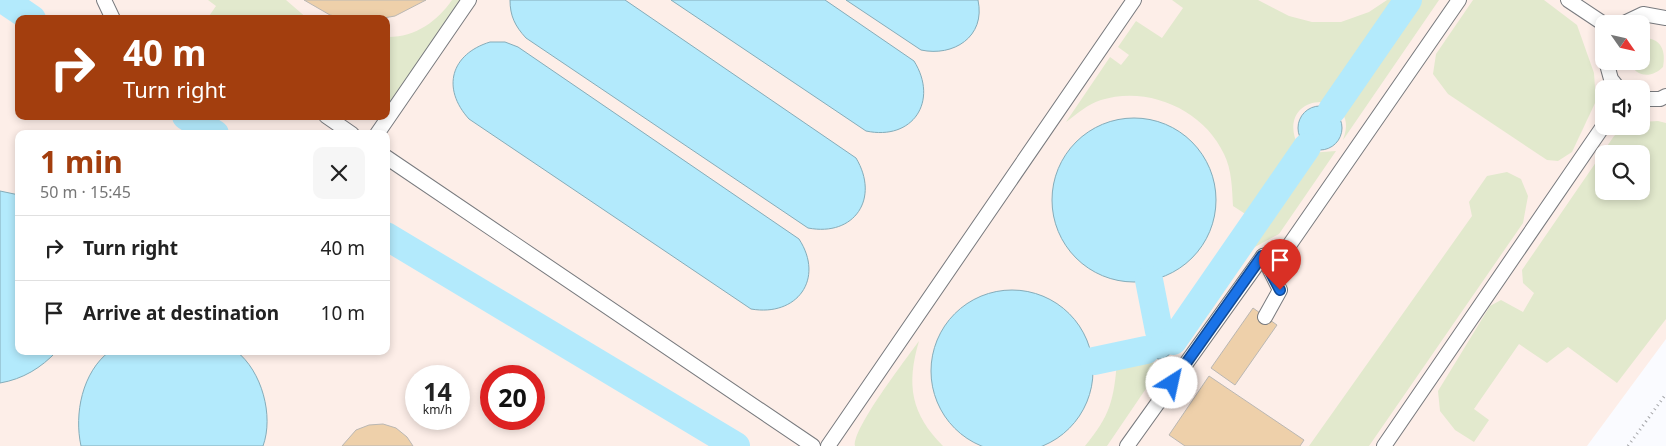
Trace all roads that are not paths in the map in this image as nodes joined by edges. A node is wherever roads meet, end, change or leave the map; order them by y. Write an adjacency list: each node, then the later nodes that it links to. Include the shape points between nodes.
1 (104, 0): 6 (lane)
2 (469, 0): 12 (lane)
3 (1134, 0): 20 (lane)
4 (1459, 0): 17 (lane, via 1288,247)
5 (1568, 0): 8 (lane)
6 (111, 15)
7 (1650, 15): 9 (lane)
8 (1595, 18)
9 (1666, 18)
10 (1650, 99): 11 (lane)
11 (1664, 99)
12 (390, 115)
13 (332, 120): 14 (lane)
14 (346, 130)
15 (1598, 135): 22 (lane)
16 (390, 160): 19 (lane)
17 (1262, 256): 18 (lane, via 1280,290); 21 (lane)
18 (1265, 317)
19 (812, 446)
20 (828, 446)
21 (1127, 446)
22 (1384, 446)

